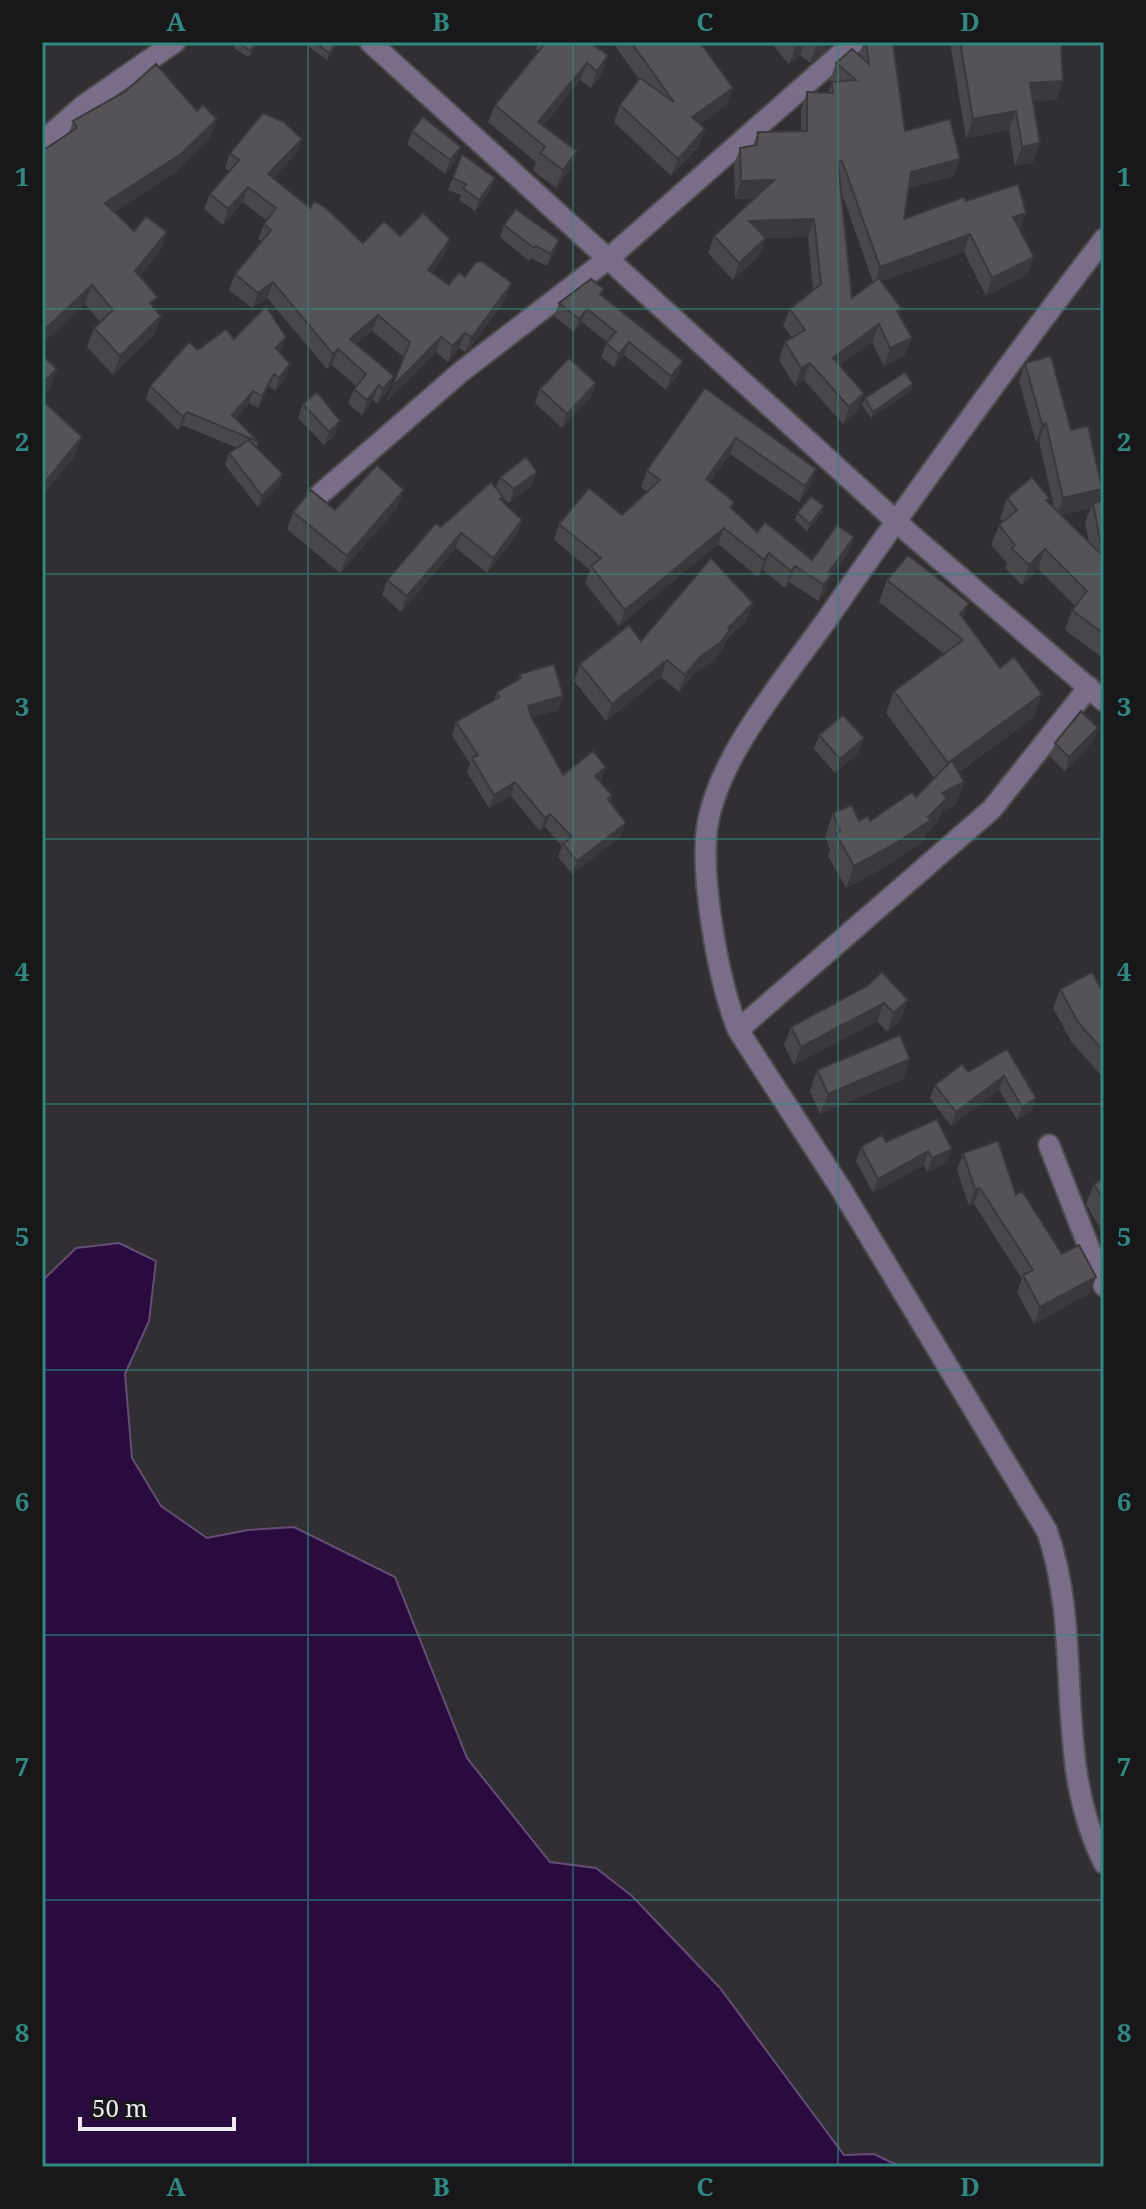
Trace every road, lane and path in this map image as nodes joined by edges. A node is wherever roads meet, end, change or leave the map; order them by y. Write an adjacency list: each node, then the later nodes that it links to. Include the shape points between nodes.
1 (175, 42): 4 (street, via 84,105)
2 (370, 42): 6 (street)
3 (842, 46): 6 (street)
4 (42, 142)
5 (1104, 239): 8 (street)
6 (609, 258): 7 (street, via 462,371); 8 (street)
7 (318, 496)
8 (896, 521): 9 (street); 10 (street, via 731,761 708,820 705,856 719,957)
9 (1097, 694): 10 (street, via 992,809)
10 (738, 1030): 13 (street, via 841,1189 1047,1531 1066,1605 1075,1776)
11 (1049, 1145): 12 (street)
12 (1104, 1286)
13 (1104, 1863)

